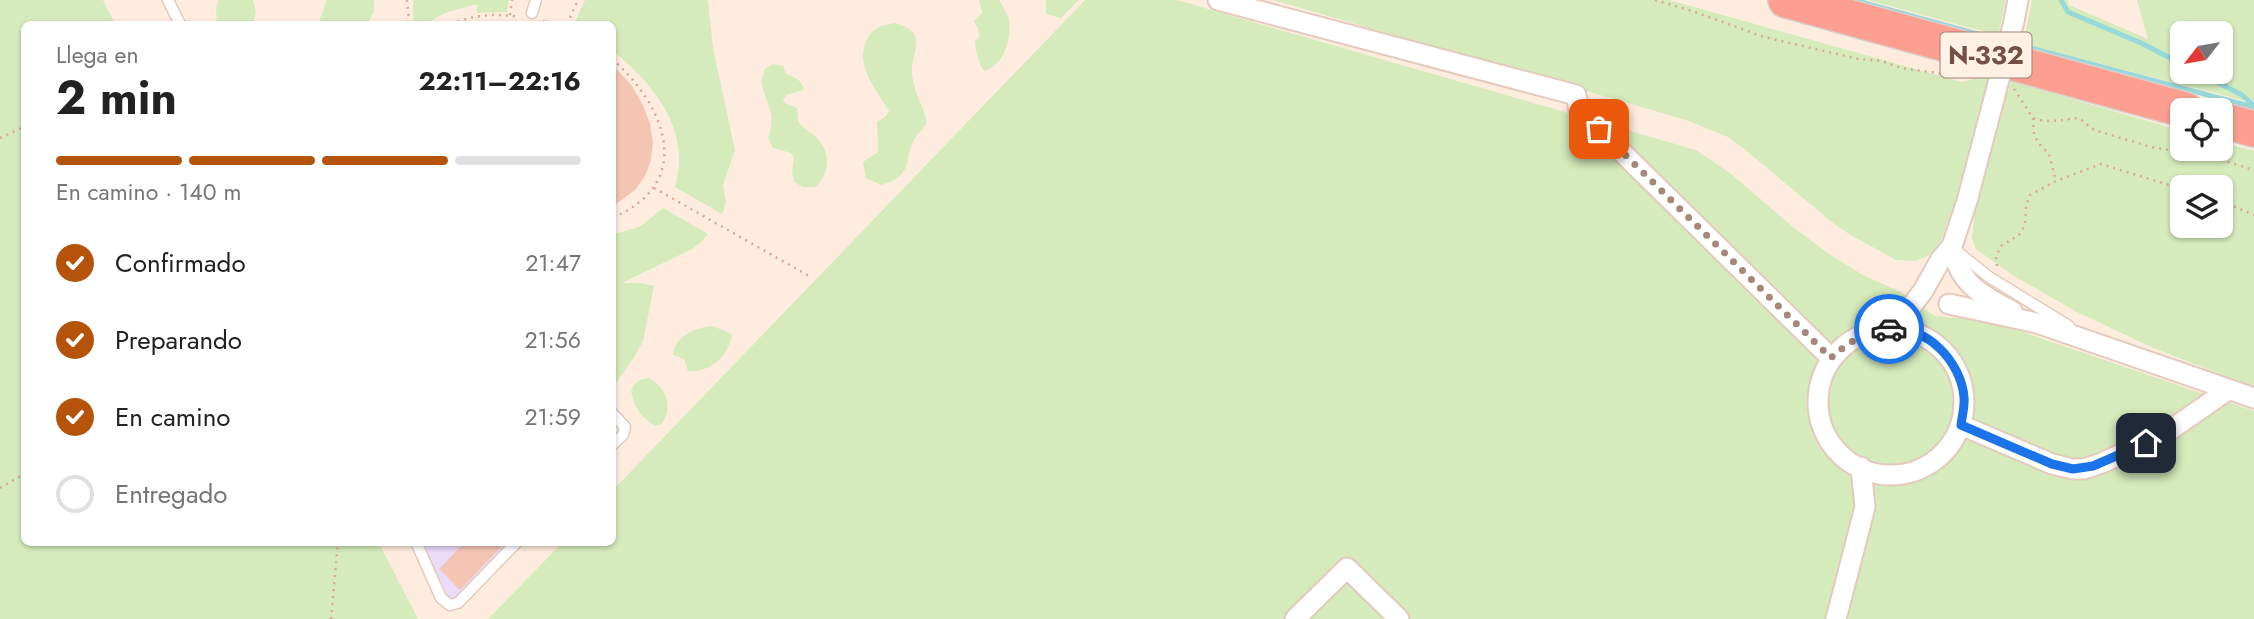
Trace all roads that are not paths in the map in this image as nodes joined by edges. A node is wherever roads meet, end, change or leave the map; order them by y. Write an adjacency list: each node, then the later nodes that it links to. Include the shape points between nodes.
1 (168, 0): 7 (lane)
2 (536, 0): 6 (lane)
3 (1218, 0): 18 (street, via 1576,96 1579,110)
4 (1786, 0): 8 (highway, N-332)
5 (2018, 0): 11 (street, bridge)
6 (533, 13)
7 (178, 21)
8 (2170, 106)
9 (2233, 123): 10 (highway)
10 (2254, 129)
11 (1952, 246): 12 (street); 13 (street); 17 (lane, via 1989,277)
12 (1964, 275): 14 (street, via 1986,298); 14 (street, via 1961,299 1949,304)
13 (1923, 291): 15 (street); 16 (street)
14 (2037, 323): 17 (street)
15 (1894, 329): 16 (street); 18 (street, via 1868,332)
16 (1920, 335): 22 (street, via 1943,350 1958,372 1965,398)
17 (2096, 343): 19 (street)
18 (1831, 358): 24 (street, via 1819,392 1820,419 1831,444 1850,463)
19 (2228, 390): 20 (street); 22 (street, via 2164,435 2084,468 2062,468)
20 (2254, 398)
21 (616, 417): 23 (lane, via 625,427)
22 (1961, 425): 25 (street, via 1948,449 1927,466 1902,475)
23 (616, 442)
24 (1861, 467): 25 (street); 26 (street)
25 (1889, 474): 26 (street)
26 (1865, 507): 31 (street)
27 (418, 546): 28 (lane, via 441,598 450,605 458,603)
28 (513, 546)
29 (1295, 619): 30 (street, via 1347,568)
30 (1399, 619)
31 (1836, 619)

